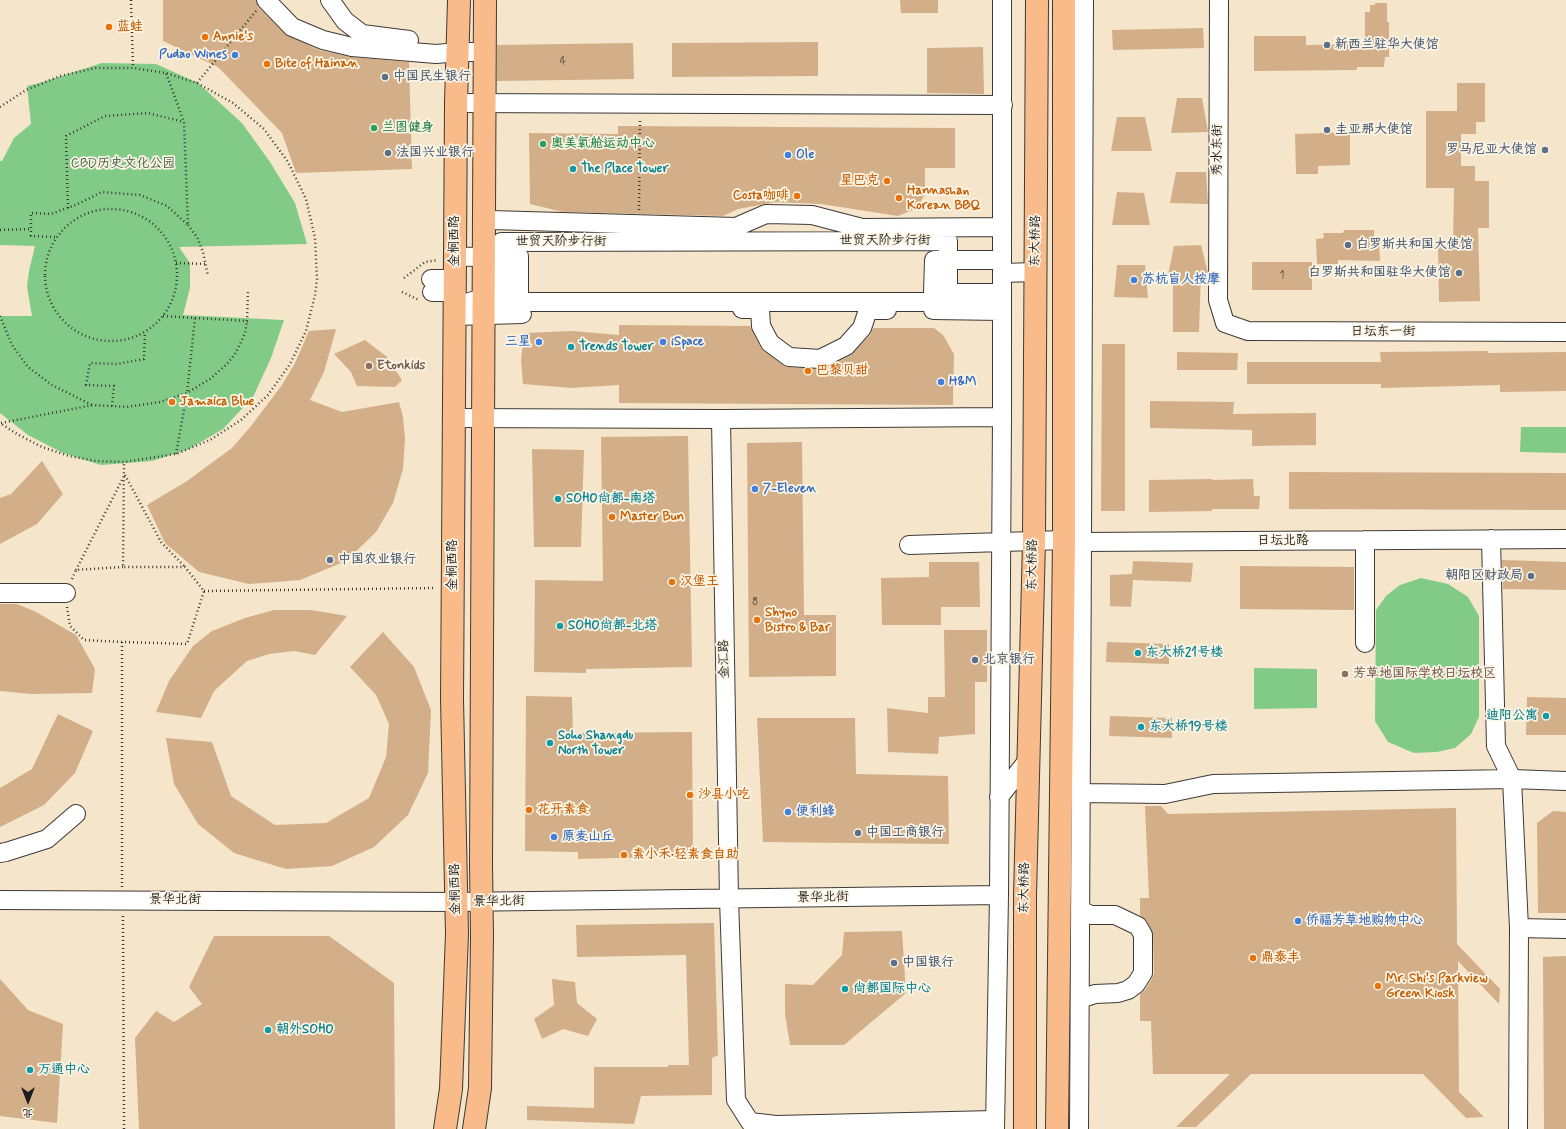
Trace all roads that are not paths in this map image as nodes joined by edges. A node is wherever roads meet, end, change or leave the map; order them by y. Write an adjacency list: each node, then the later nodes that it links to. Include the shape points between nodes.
1 (330, 0): 10 (street, via 345,21 362,34)
2 (459, 0): 10 (main road, 金桐西路)
3 (485, 0): 11 (main road, 金桐西路)
4 (1002, 0): 14 (street)
5 (1037, 0): 21 (main road, 东大桥路)
6 (1064, 0): 37 (main road)
7 (1084, 0): 37 (street)
8 (1219, 0): 25 (street, 秀水东街)
9 (263, 3): 10 (street, via 292,27 323,40 359,48 436,54)
10 (458, 46): 11 (street); 12 (main road, 金桐西路)
11 (485, 46): 13 (main road, 金桐西路)
12 (456, 103): 13 (street); 18 (main road, 金桐西路)
13 (485, 103): 14 (street); 17 (main road, 金桐西路)
14 (1003, 105): 16 (street)
15 (492, 220): 16 (street, via 736,227 766,214 812,215 862,228)
16 (1002, 227): 20 (street)
17 (492, 256): 18 (street); 19 (street, 世贸天阶步行街, via 501,242 948,241); 26 (main road, 金桐西路); 26 (street, via 519,256 519,295)
18 (455, 257): 24 (main road, 金桐西路)
19 (948, 260): 20 (street); 23 (street, 世贸天阶步行街)
20 (1002, 267): 21 (street); 27 (street)
21 (1036, 272): 36 (main road, 东大桥路)
22 (431, 285): 24 (street)
23 (948, 293): 26 (street, via 948,302); 27 (street)
24 (455, 298): 26 (street); 30 (main road, 金桐西路)
25 (1218, 300): 28 (street, 日坛东一街, via 1225,323 1248,331)
26 (489, 302): 27 (street, via 760,309 761,326 770,343 789,357 820,359 846,346 862,328 868,310); 31 (main road, 金桐西路)
27 (1002, 302): 29 (street)
28 (1566, 332)
29 (1002, 417): 32 (street); 38 (street)
30 (454, 418): 31 (street); 53 (main road, 金桐西路, via 452,699)
31 (483, 418): 32 (street); 54 (main road, 金桐西路)
32 (721, 419): 51 (street, 金汇路)
33 (1492, 539): 34 (street, 日坛北路); 35 (street, 日坛北路); 44 (street, via 1496,746)
34 (1566, 539)
35 (1365, 540): 37 (street, 日坛北路); 42 (street)
36 (1034, 541): 37 (street, 日坛北路); 38 (street, 日坛北路); 43 (main road, 东大桥路)
37 (1073, 541): 46 (street); 63 (main road)
38 (1001, 542): 39 (street, 日坛北路); 47 (street)
39 (909, 545)
40 (0, 593): 41 (street)
41 (66, 593)
42 (1366, 643)
43 (1028, 760): 47 (street); 62 (main road, 东大桥路, via 1024,895)
44 (1512, 779): 45 (street); 46 (street, via 1213,784 1165,794); 56 (street)
45 (1566, 781)
46 (1081, 793): 55 (street)
47 (999, 797): 50 (street)
48 (76, 814): 49 (street, via 47,839)
49 (0, 853)
50 (999, 895): 51 (street, 景华北街); 59 (street)
51 (730, 899): 54 (street, 景华北街); 59 (street, 金汇路, via 736,1100 750,1122 776,1125)
52 (0, 900): 53 (street, 景华北街)
53 (456, 902): 54 (street, 景华北街); 60 (main road, 金桐西路, via 451,1089)
54 (482, 902): 61 (main road, 金桐西路, via 480,1088)
55 (1080, 910): 58 (street); 58 (street, via 1091,915 1115,915 1138,926 1143,935 1143,973 1136,984 1128,990 1095,994)
56 (1519, 928): 57 (street); 65 (street)
57 (1566, 929)
58 (1080, 999): 64 (street)
59 (995, 1125)
60 (445, 1129)
61 (474, 1129)
62 (1025, 1129)
63 (1057, 1129)
64 (1078, 1129)
65 (1518, 1129)

